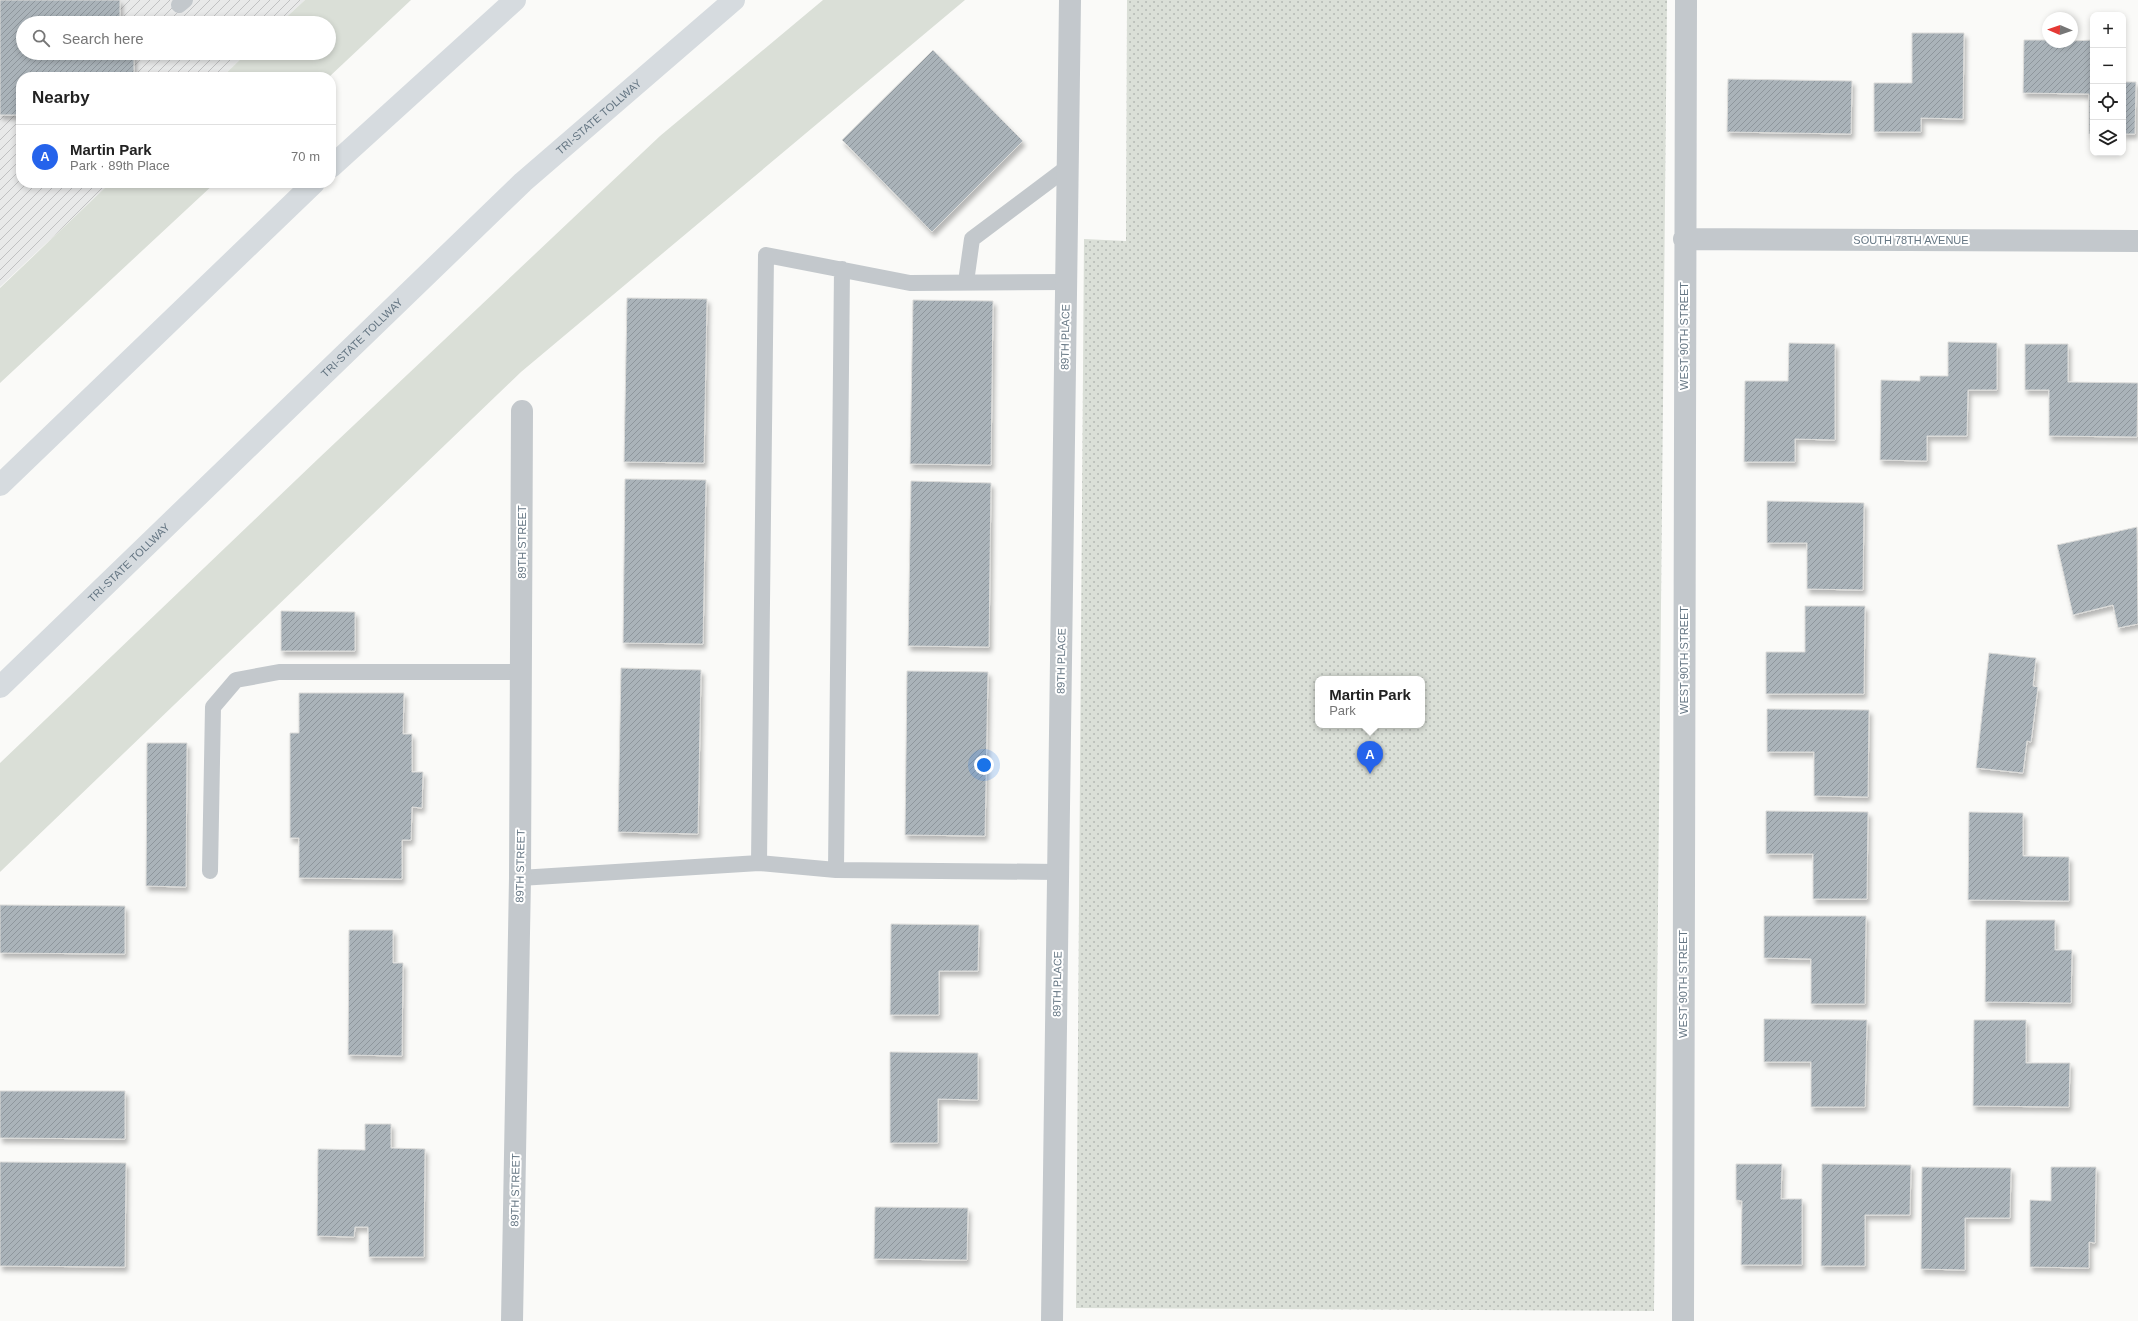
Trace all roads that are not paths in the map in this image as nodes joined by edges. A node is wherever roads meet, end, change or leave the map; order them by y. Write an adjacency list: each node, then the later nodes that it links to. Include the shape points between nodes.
1 (515, 0): 5 (highway)
2 (734, 0): 16 (highway, TRI-STATE TOLLWAY, via 523,182)
3 (1070, 0): 6 (street, 89TH PLACE)
4 (1686, 0): 8 (street, WEST 90TH STREET)
5 (336, 162)
6 (1068, 167): 11 (lane, via 972,239); 12 (street, 89TH PLACE)
7 (309, 188): 14 (highway)
8 (1684, 239): 9 (street, SOUTH 78TH AVENUE); 24 (street, WEST 90TH STREET)
9 (2138, 241)
10 (842, 269): 11 (lane, via 910,283); 17 (lane, via 766,254); 18 (lane)
11 (966, 282): 12 (lane)
12 (1066, 282): 20 (street, 89TH PLACE)
13 (522, 412): 15 (street, 89TH STREET)
14 (0, 485)
15 (521, 672): 19 (lane, via 278,672 236,680 213,707); 21 (street, 89TH STREET)
16 (0, 687)
17 (760, 863): 18 (lane); 21 (lane)
18 (836, 870): 20 (lane)
19 (210, 871)
20 (1058, 872): 23 (street, 89TH PLACE)
21 (520, 878): 22 (street, 89TH STREET)
22 (512, 1321)
23 (1052, 1321)
24 (1682, 1321)

